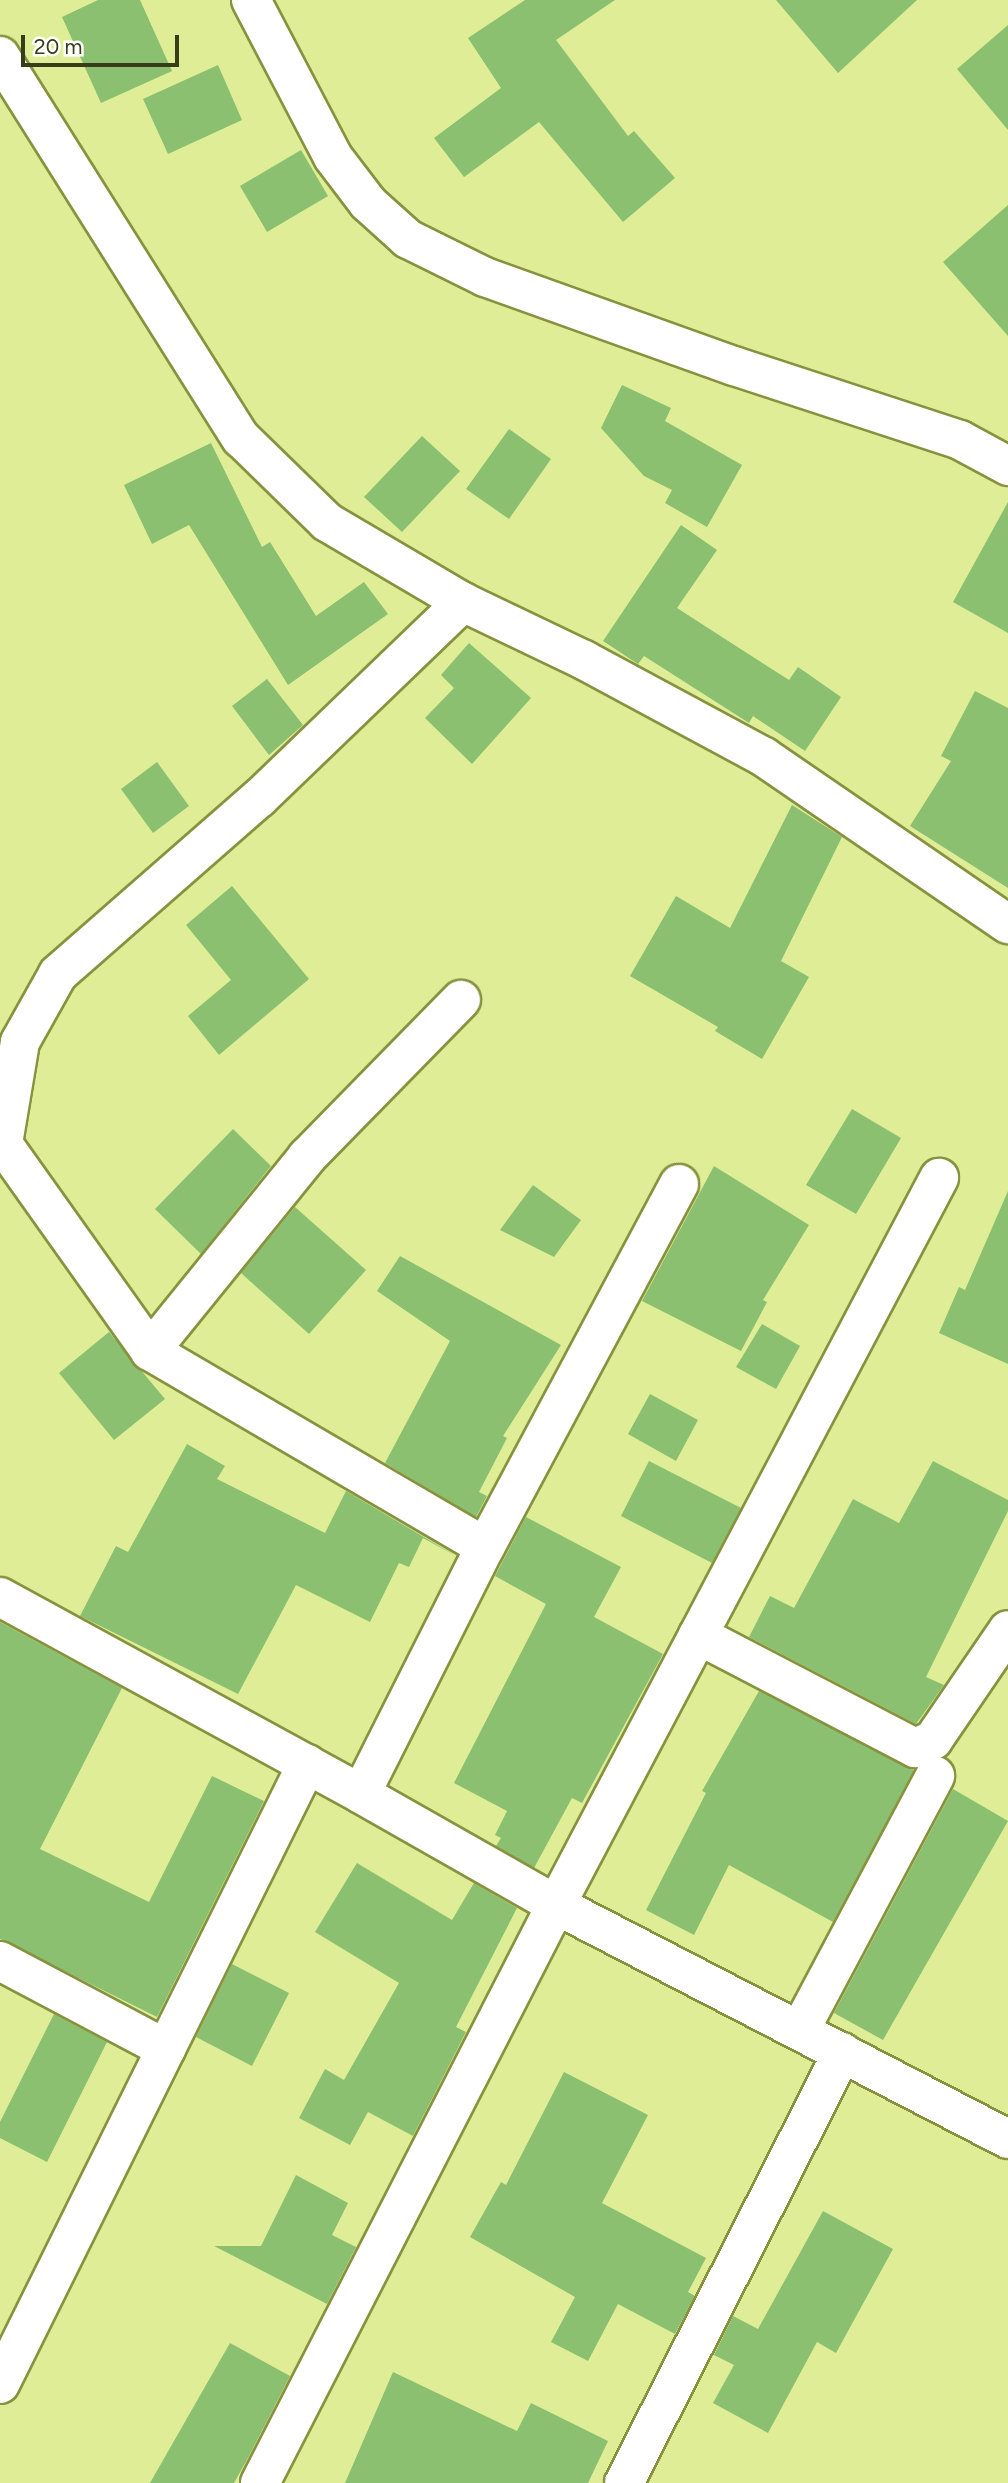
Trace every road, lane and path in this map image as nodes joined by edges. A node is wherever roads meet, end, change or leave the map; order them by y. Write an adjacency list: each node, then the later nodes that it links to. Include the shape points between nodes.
1 (251, 0): 3 (street, via 333,157 368,203 408,239 485,277 960,440)
2 (0, 56): 4 (street, via 241,438 327,522)
3 (1008, 466)
4 (463, 602): 5 (street, via 584,660 764,757); 9 (street, via 260,798 58,974 20,1042 3,1144)
5 (1008, 924)
6 (461, 1000): 9 (street, via 307,1157)
7 (939, 1178): 13 (street)
8 (679, 1184): 10 (street)
9 (150, 1352): 10 (street)
10 (485, 1547): 16 (street)
11 (0, 1597): 14 (street)
12 (1008, 1630): 13 (street, via 933,1740 915,1748)
13 (698, 1635): 17 (street)
14 (307, 1764): 16 (street); 20 (street)
15 (935, 1776): 19 (street)
16 (361, 1794): 17 (street)
17 (556, 1905): 19 (street); 24 (street)
18 (0, 1961): 20 (street)
19 (800, 2030): 21 (street)
20 (166, 2049): 23 (street)
21 (843, 2052): 22 (street); 25 (street)
22 (1008, 2139)
23 (0, 2384)
24 (260, 2483)
25 (624, 2483)

